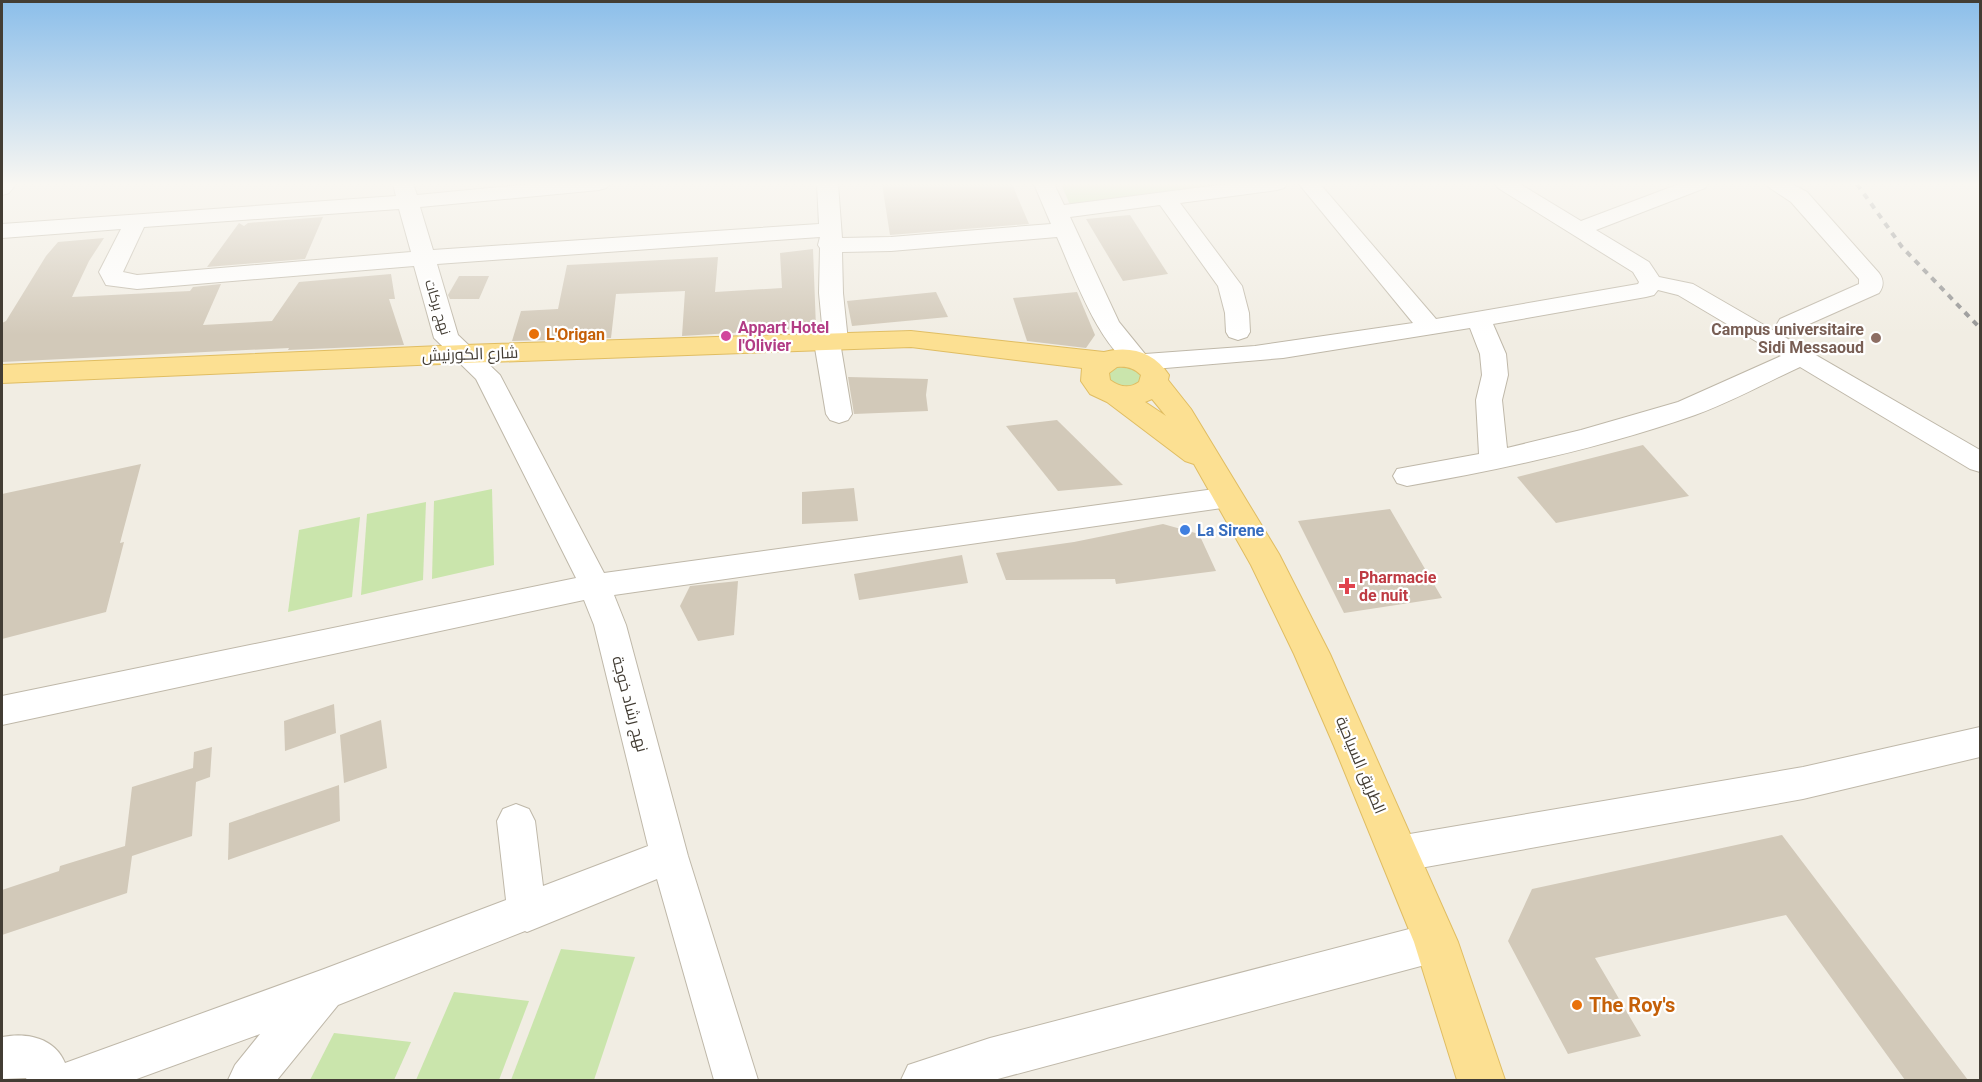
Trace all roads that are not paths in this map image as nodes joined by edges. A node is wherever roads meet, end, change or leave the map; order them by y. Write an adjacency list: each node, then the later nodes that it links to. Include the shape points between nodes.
1 (129, 234): 11 (street, via 114,263 114,280 137,282)
2 (416, 234): 11 (street, نهج بركات)
3 (830, 234): 10 (street)
4 (961, 234): 10 (street, via 891,244)
5 (1067, 234): 20 (street)
6 (1193, 234): 16 (street, via 1230,286)
7 (1351, 234): 15 (street)
8 (1588, 234): 12 (street, via 1641,267)
9 (1833, 234): 14 (street, via 1872,278 1871,288)
10 (830, 238): 11 (street); 17 (street)
11 (423, 258): 18 (street, نهج بركات, via 446,338)
12 (1648, 286): 13 (street); 19 (street, via 1685,289)
13 (1479, 320): 15 (street); 23 (street, via 1493,354 1495,375 1489,400)
14 (1789, 324)
15 (1430, 328): 20 (street)
16 (1238, 332)
17 (831, 341): 18 (main road, شارع الكورنيش); 20 (main road, شارع الكورنيش, via 957,342); 22 (street)
18 (464, 354): 21 (main road, شارع الكورنيش); 27 (street, نهج رشاد خوجة, via 487,375)
19 (1801, 357): 23 (street, via 1687,408 1584,439); 24 (street)
20 (1127, 373): 26 (main road, الطريق السياحية, via 1210,464)
21 (2, 374)
22 (839, 414)
23 (1494, 460): 25 (street)
24 (1980, 462)
25 (1407, 476)
26 (1229, 497): 27 (street); 31 (main road, الطريق السياحية, via 1312,654)
27 (594, 586): 28 (street); 32 (street, نهج رشاد خوجة, via 610,625)
28 (2, 711)
29 (1980, 742): 31 (street, via 1803,783)
30 (516, 821): 33 (street)
31 (1398, 854): 34 (main road, الطريق السياحية)
32 (669, 856): 33 (street); 40 (street, نهج رشاد خوجة)
33 (527, 913): 35 (street)
34 (1436, 942): 41 (street); 42 (main road, الطريق السياحية)
35 (324, 990): 38 (street); 39 (street)
36 (2, 1058): 37 (street, via 34,1057 44,1064)
37 (49, 1080)
38 (76, 1080)
39 (250, 1080)
40 (736, 1080)
41 (923, 1080)
42 (1481, 1080)

